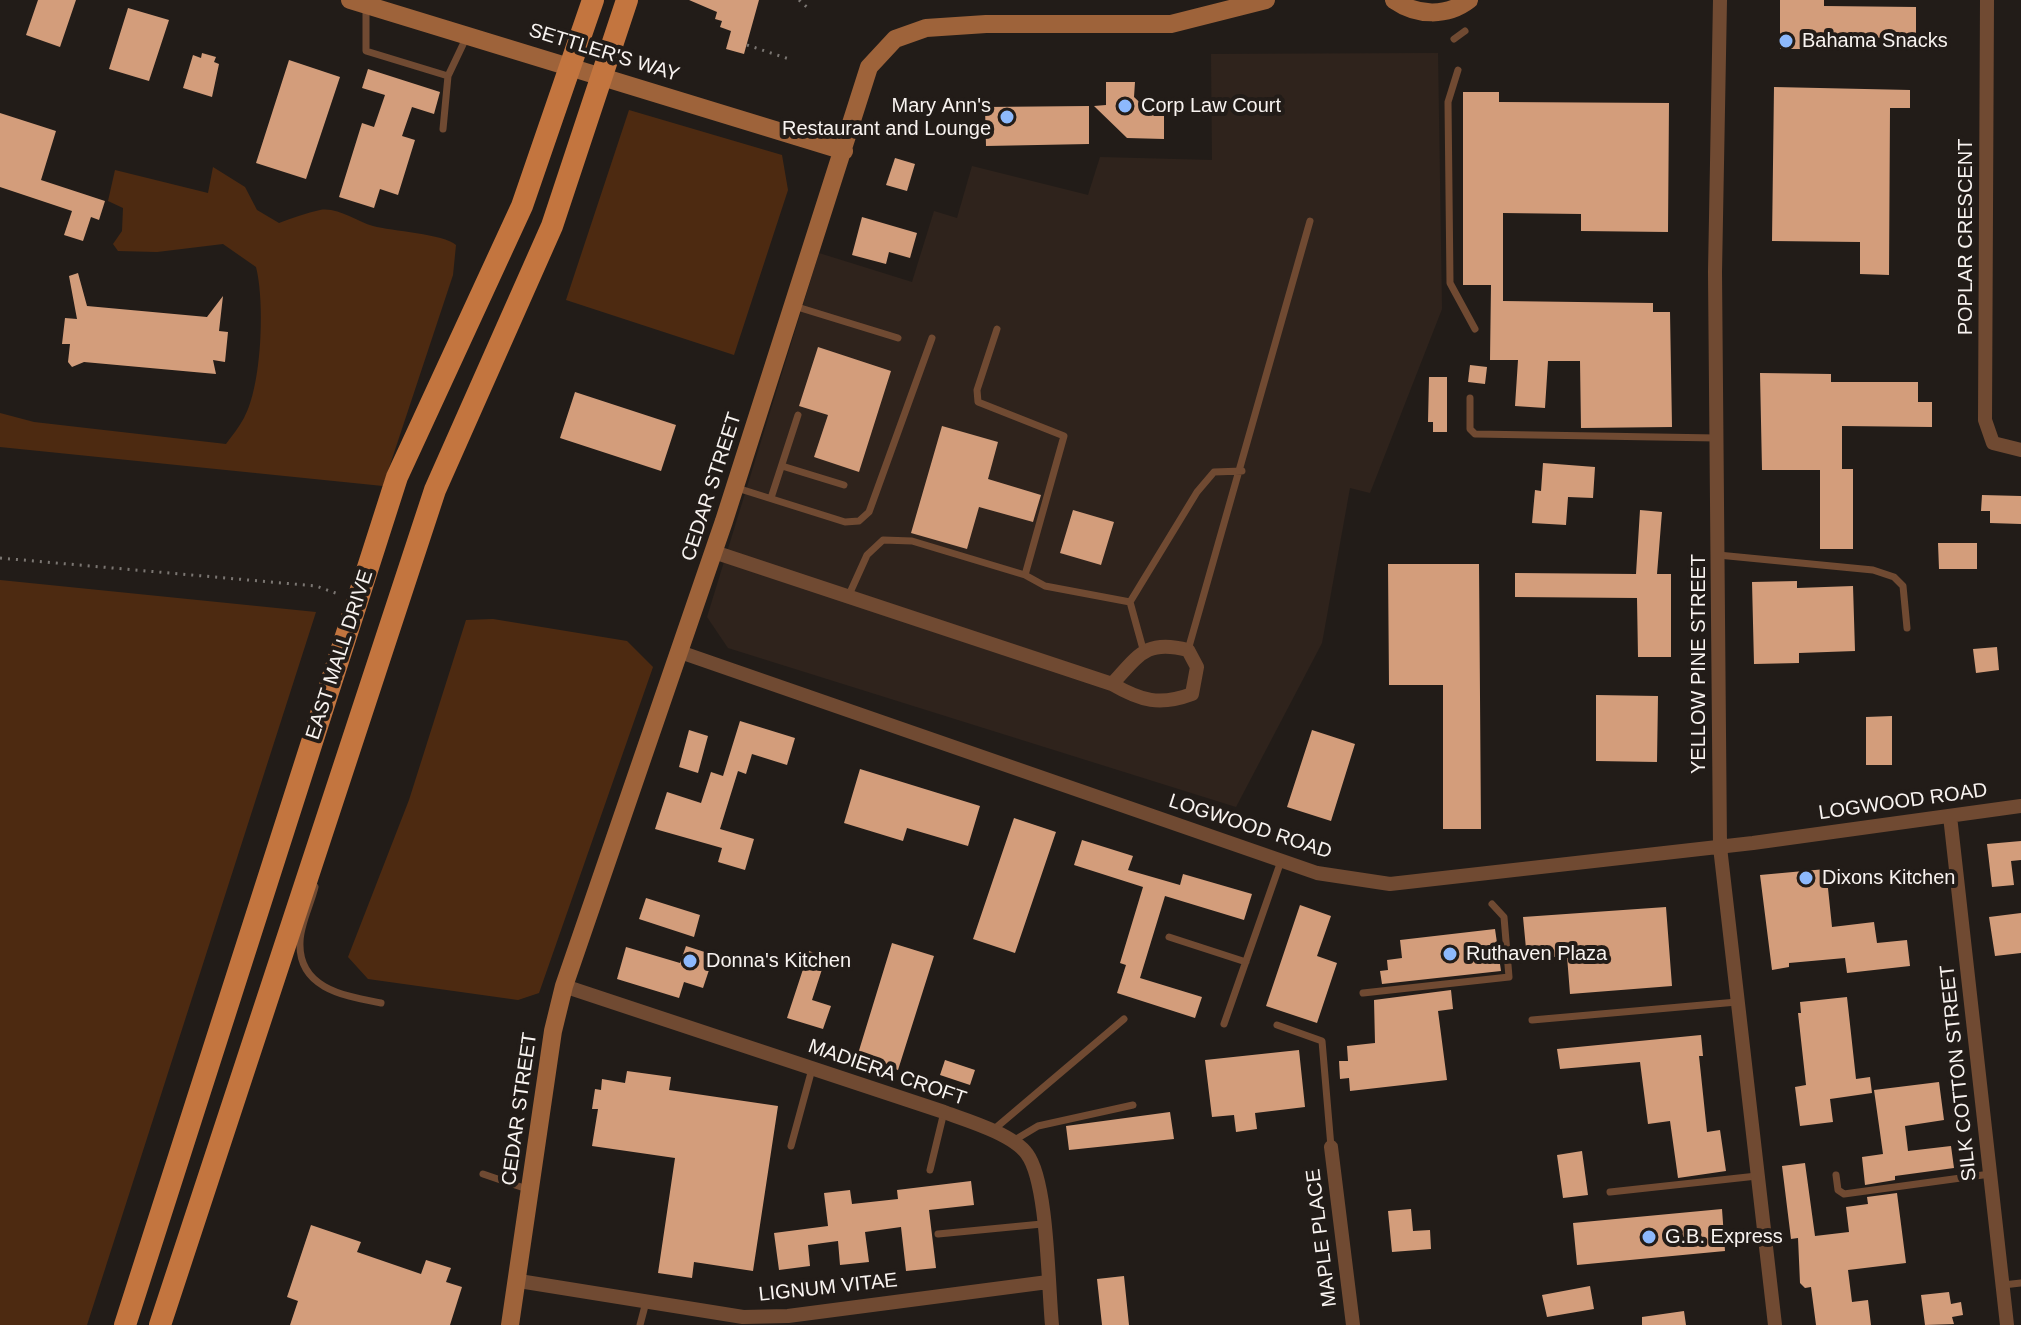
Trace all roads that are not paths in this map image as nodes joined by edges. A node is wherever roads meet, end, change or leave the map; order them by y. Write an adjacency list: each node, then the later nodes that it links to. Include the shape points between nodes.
1 (593, 0): 13 (main road, EAST MALL DRIVE)
2 (627, 0): 15 (main road, EAST MALL DRIVE)
3 (1266, 0): 18 (main road, CEDAR STREET, via 1171,24 986,24 914,30 886,46 869,67)
4 (1394, 0): 5 (main road, via 1424,13 1446,12)
5 (1469, 0)
6 (1720, 0): 27 (street, YELLOW PINE STREET)
7 (1987, 0): 28 (street, POPLAR CRESCENT, via 1985,420 1993,443)
8 (358, 2): 9 (main road, SETTLER'S WAY); 16 (lane, via 366,51)
9 (391, 6): 11 (main road, SETTLER'S WAY)
10 (1465, 31): 12 (lane)
11 (468, 34): 13 (main road, SETTLER'S WAY); 16 (lane)
12 (1454, 39)
13 (572, 67): 15 (main road, SETTLER'S WAY); 81 (main road, EAST MALL DRIVE, via 522,206 397,477)
14 (1458, 70): 22 (lane, via 1448,102 1450,283)
15 (602, 75): 18 (main road, SETTLER'S WAY); 46 (main road, EAST MALL DRIVE, via 552,226 435,490)
16 (448, 76): 17 (lane)
17 (443, 129)
18 (844, 151): 20 (main road, CEDAR STREET)
19 (1310, 221): 30 (lane)
20 (794, 306): 23 (lane); 32 (main road, CEDAR STREET)
21 (997, 329): 36 (lane, via 978,402 1064,436)
22 (1475, 329)
23 (898, 338)
24 (932, 338): 33 (lane, via 869,512 859,521 845,522)
25 (1470, 398): 27 (lane, via 1470,429 1475,434)
26 (798, 415): 29 (lane)
27 (1717, 438): 35 (street, YELLOW PINE STREET)
28 (2021, 450)
29 (782, 466): 31 (lane); 33 (lane)
30 (1242, 471): 38 (lane, via 1214,472); 41 (lane)
31 (844, 485)
32 (735, 487): 33 (lane); 34 (main road, CEDAR STREET)
33 (771, 498)
34 (714, 552): 37 (street); 42 (main road, CEDAR STREET)
35 (1718, 555): 39 (lane, via 1873,570 1894,577 1903,586); 47 (street, YELLOW PINE STREET)
36 (1025, 575): 37 (lane, via 912,541 883,540 867,555); 38 (lane, via 1045,586)
37 (848, 597): 43 (street)
38 (1130, 602): 40 (lane)
39 (1907, 628)
40 (1143, 649): 41 (street, via 1169,645); 43 (street)
41 (1188, 650): 43 (street, via 1197,667 1192,694 1169,703 1141,700)
42 (680, 652): 48 (street, LOGWOOD ROAD); 52 (main road, CEDAR STREET)
43 (1112, 684)
44 (2021, 806): 45 (street, LOGWOOD ROAD)
45 (1950, 816): 47 (street, LOGWOOD ROAD); 69 (street, SILK COTTON STREET)
46 (320, 842): 55 (lane, via 317,883 299,942 308,974 328,991); 82 (main road, EAST MALL DRIVE)
47 (1720, 847): 48 (street, LOGWOOD ROAD, via 1390,884 1317,873); 54 (street, YELLOW PINE STREET)
48 (1281, 861): 51 (lane)
49 (1492, 904): 53 (lane, via 1504,917 1509,977)
50 (1169, 937): 51 (lane)
51 (1246, 962): 58 (lane)
52 (564, 986): 60 (street, MADIERA CROFT); 72 (main road, CEDAR STREET)
53 (1363, 993)
54 (1737, 1002): 57 (lane); 71 (street, YELLOW PINE STREET)
55 (381, 1003)
56 (1124, 1019): 63 (lane)
57 (1532, 1020)
58 (1224, 1024)
59 (1277, 1025): 66 (lane, via 1322,1041)
60 (812, 1069): 62 (street, MADIERA CROFT); 65 (lane)
61 (1133, 1105): 64 (lane, via 1038,1126)
62 (944, 1112): 63 (street, MADIERA CROFT); 67 (lane)
63 (992, 1131): 64 (street, MADIERA CROFT)
64 (1011, 1142): 74 (street, MADIERA CROFT, via 1026,1152 1038,1182)
65 (791, 1146)
66 (1331, 1147): 86 (street, MAPLE PLACE)
67 (930, 1170)
68 (483, 1174): 72 (lane)
69 (1990, 1174): 70 (lane, via 1844,1194); 79 (street, SILK COTTON STREET)
70 (1836, 1175)
71 (1757, 1176): 73 (lane); 87 (street, YELLOW PINE STREET)
72 (531, 1190): 76 (main road, CEDAR STREET)
73 (1610, 1192)
74 (1042, 1224): 75 (lane); 77 (street, MADIERA CROFT)
75 (938, 1234)
76 (519, 1281): 80 (street, LIGNUM VITAE); 83 (main road, CEDAR STREET)
77 (1048, 1282): 80 (street, LIGNUM VITAE, via 788,1316 743,1317); 85 (street, MADIERA CROFT)
78 (2021, 1283): 79 (lane)
79 (2003, 1286): 88 (street, SILK COTTON STREET)
80 (646, 1302): 84 (lane)
81 (125, 1325)
82 (160, 1325)
83 (510, 1325)
84 (640, 1325)
85 (1052, 1325)
86 (1353, 1325)
87 (1775, 1325)
88 (2007, 1325)

